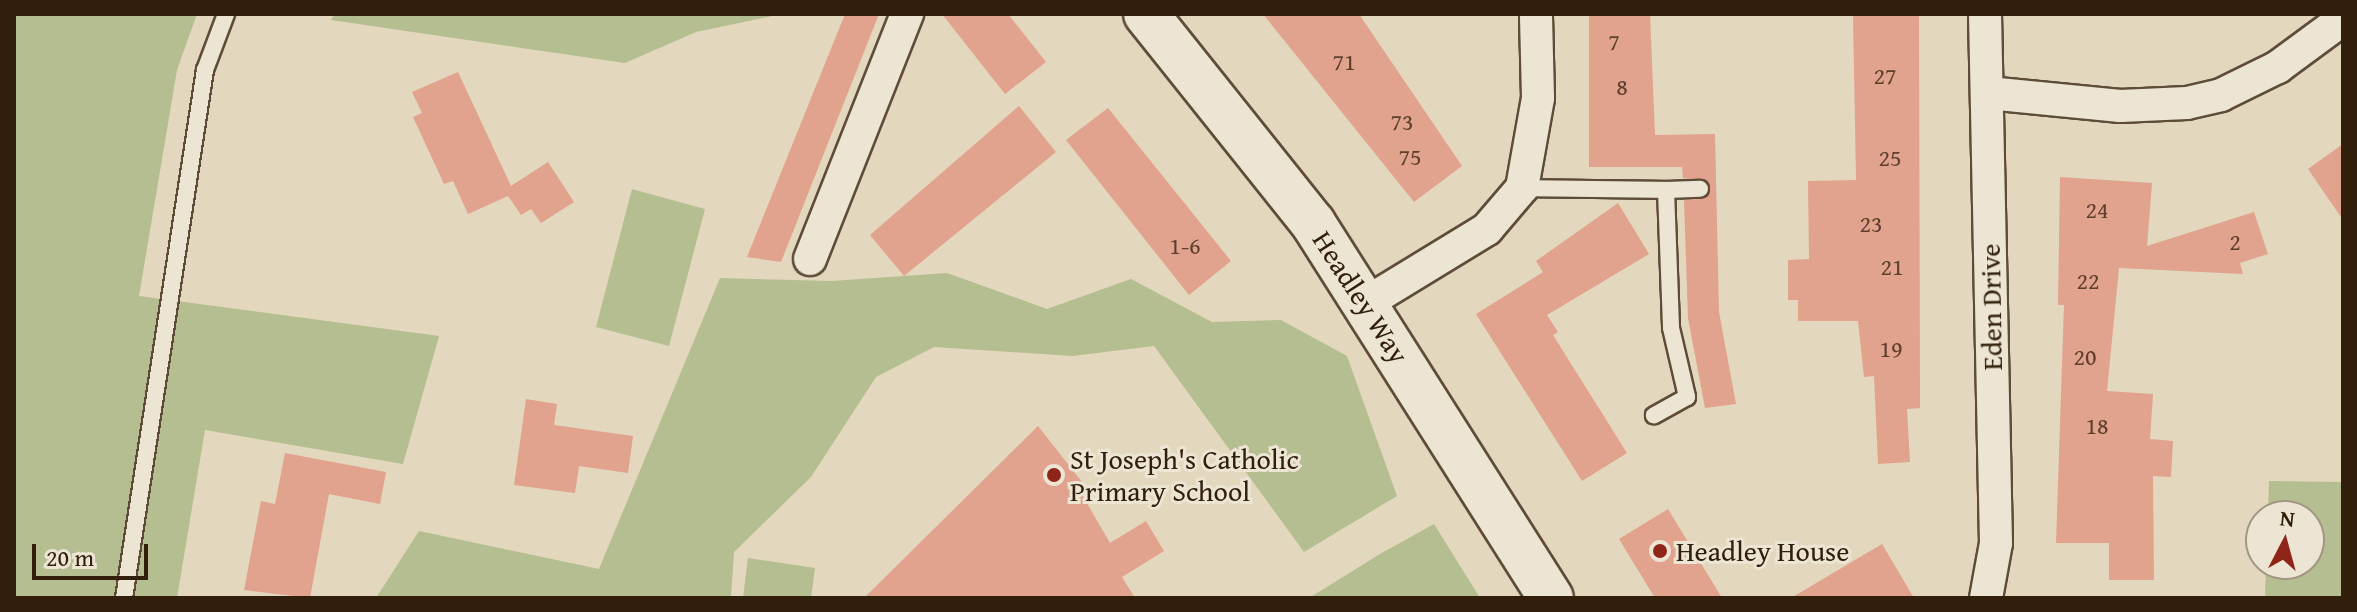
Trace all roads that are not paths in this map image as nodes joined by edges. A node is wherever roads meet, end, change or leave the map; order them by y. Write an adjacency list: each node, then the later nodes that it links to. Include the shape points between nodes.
1 (226, 14): 14 (lane, via 205,70)
2 (907, 14): 11 (street)
3 (1146, 14): 12 (main road, Headley Way, via 1313,223)
4 (1536, 14): 8 (street, via 1536,129)
5 (1985, 14): 7 (street, Eden Drive)
6 (2343, 19): 7 (street, via 2278,67 2221,95 2187,103 2120,106)
7 (1988, 93): 16 (street, Eden Drive, via 1996,543)
8 (1522, 188): 10 (lane); 12 (street, via 1487,229)
9 (1700, 189): 10 (lane)
10 (1666, 190): 13 (lane, via 1671,328 1687,397)
11 (810, 259)
12 (1366, 303): 15 (main road, Headley Way)
13 (1654, 415)
14 (124, 598)
15 (1551, 598)
16 (1986, 598)

